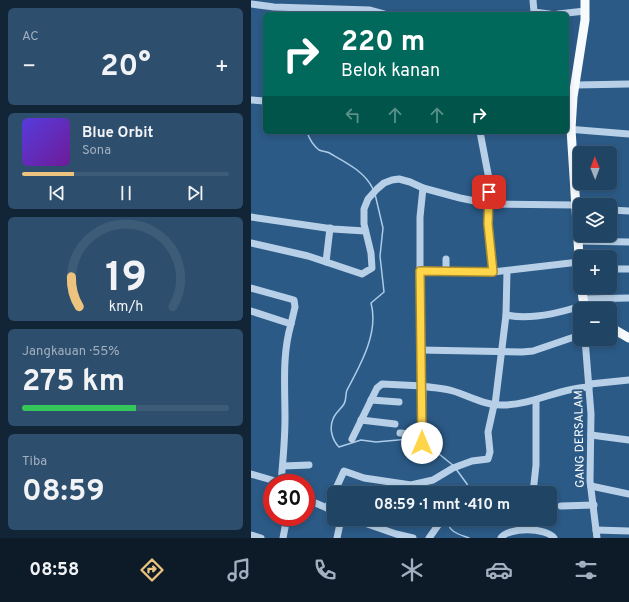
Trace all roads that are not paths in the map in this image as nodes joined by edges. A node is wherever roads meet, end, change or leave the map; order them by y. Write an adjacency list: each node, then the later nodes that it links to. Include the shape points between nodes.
1 (533, 0): 6 (street)
2 (585, 0): 4 (main road)
3 (251, 4): 5 (street, via 364,9)
4 (585, 11): 7 (street); 9 (main road)
5 (376, 12)
6 (534, 12)
7 (569, 13)
8 (629, 84): 9 (street)
9 (576, 85): 10 (main road)
10 (570, 96): 13 (main road)
11 (251, 100): 12 (street)
12 (263, 101)
13 (569, 129): 15 (street); 17 (main road)
14 (480, 134): 18 (street, via 489,179)
15 (629, 134)
16 (423, 188): 18 (street); 24 (street, via 399,179 384,183 371,194 364,209); 33 (street)
17 (576, 198)
18 (490, 204): 19 (street); 36 (street, via 488,224)
19 (573, 207)
20 (617, 210): 21 (street)
21 (629, 211)
22 (251, 216): 23 (street)
23 (330, 228): 24 (street); 29 (street)
24 (365, 231): 29 (street, via 371,253 372,268 368,272 362,274)
25 (617, 242): 26 (street)
26 (629, 242)
27 (251, 243): 29 (street)
28 (446, 259): 35 (street)
29 (326, 262)
30 (573, 266): 34 (street)
31 (617, 269): 32 (street)
32 (629, 269)
33 (420, 271): 35 (street); 48 (street)
34 (507, 271): 36 (street); 42 (street)
35 (446, 272): 36 (street)
36 (493, 272)
37 (251, 288): 43 (street, via 294,300)
38 (629, 298): 39 (street)
39 (599, 302)
40 (573, 308): 42 (street, via 531,316)
41 (251, 311): 43 (street)
42 (506, 315): 49 (street)
43 (291, 324): 66 (street, via 286,341 283,378)
44 (617, 331): 46 (main road)
45 (573, 337): 49 (street, via 533,351)
46 (629, 338)
47 (586, 346): 52 (street, GANG DERSALAM)
48 (420, 350): 49 (street); 51 (street)
49 (500, 352): 56 (street)
50 (629, 380): 52 (street)
51 (423, 386): 53 (street, via 382,384); 56 (street, via 450,390); 60 (street)
52 (589, 386): 54 (street, via 566,390); 61 (street, GANG DERSALAM)
53 (371, 400): 55 (street); 57 (street)
54 (536, 400): 56 (street); 71 (street)
55 (399, 402)
56 (494, 405): 70 (street, via 488,432 488,459 471,461 420,484 405,485 364,478 344,471)
57 (361, 420): 58 (street); 62 (street)
58 (395, 424)
59 (400, 433): 60 (street)
60 (423, 435): 64 (street)
61 (591, 435): 63 (street); 72 (street, GANG DERSALAM)
62 (351, 440)
63 (629, 440)
64 (422, 443)
65 (309, 465): 66 (street)
66 (283, 466): 68 (street)
67 (251, 474): 69 (street)
68 (283, 474)
69 (263, 477)
70 (339, 486)
71 (534, 486)
72 (591, 486): 73 (street); 75 (street, GANG DERSALAM)
73 (629, 494)
74 (315, 503): 77 (street)
75 (594, 505): 76 (street); 84 (street, GANG DERSALAM)
76 (561, 506)
77 (327, 508)
78 (285, 526): 88 (street)
79 (340, 526): 89 (street)
80 (373, 526): 90 (street)
81 (438, 526): 91 (street)
82 (532, 526): 83 (street)
83 (532, 529): 92 (street, via 506,533); 93 (street, via 546,532)
84 (596, 530): 85 (street); 94 (street, GANG DERSALAM)
85 (629, 531)
86 (251, 535): 87 (street)
87 (261, 538)
88 (283, 538)
89 (337, 538)
90 (413, 538)
91 (429, 538)
92 (501, 538)
93 (554, 538)
94 (597, 538)

